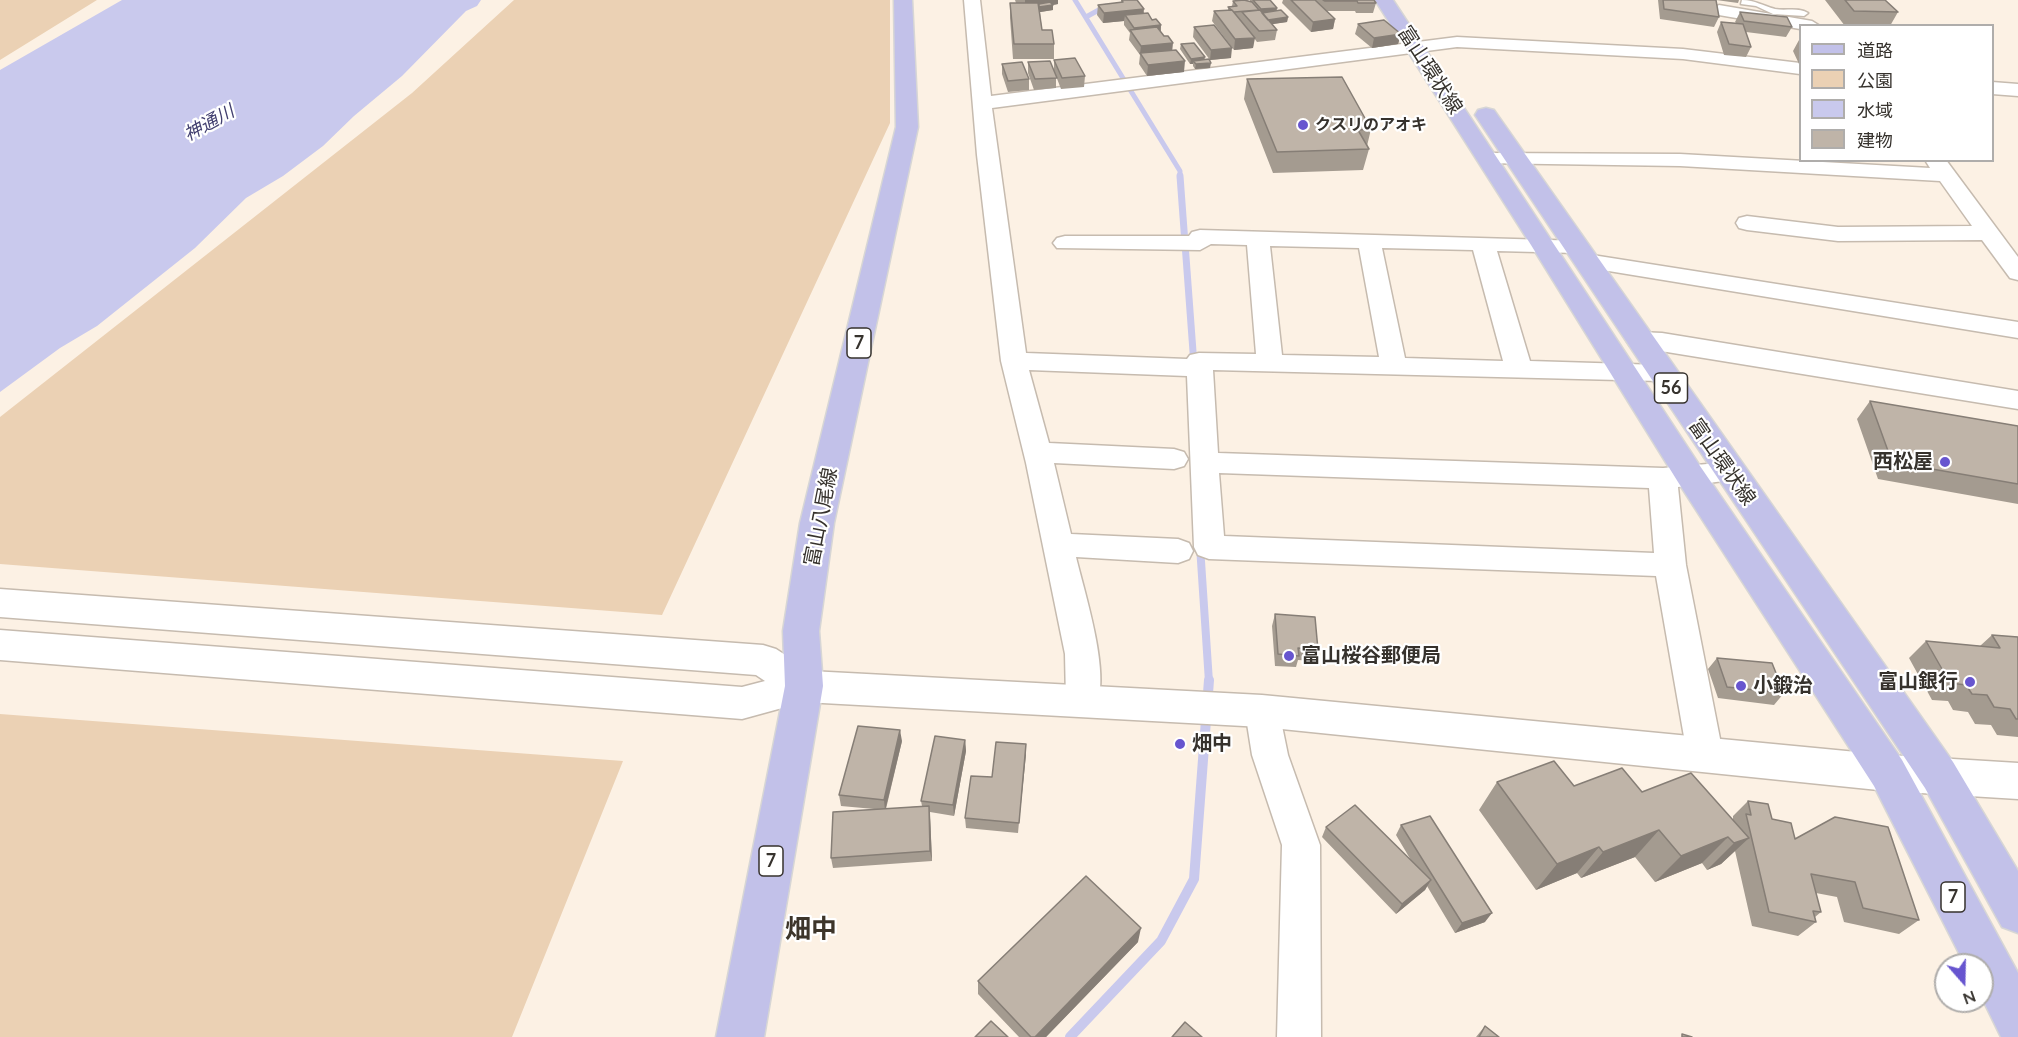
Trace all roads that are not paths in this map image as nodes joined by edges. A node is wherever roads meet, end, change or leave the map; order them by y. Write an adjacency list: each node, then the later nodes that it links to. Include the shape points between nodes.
1 (903, 0): 45 (main road, 富山八尾線 / 7, via 908,127 817,523 801,631)
2 (972, 0): 13 (street)
3 (1384, 0): 9 (main road, 富山環状線 / 56)
4 (1406, 0): 9 (main road, 富山環状線 / 56)
5 (1796, 1): 8 (lane)
6 (1744, 2): 8 (lane)
7 (1719, 10): 8 (street, via 1764,19)
8 (1809, 21)
9 (1427, 47): 10 (street, via 1487,42 1648,52); 13 (street); 14 (main road, 富山環状線 / 56)
10 (1799, 68)
11 (1994, 88): 12 (street)
12 (2018, 90)
13 (983, 103): 27 (street)
14 (1501, 159): 15 (street); 22 (main road, 富山環状線 / 56); 23 (main road, 富山環状線 / 56)
15 (1941, 168): 20 (street)
16 (1748, 224): 20 (street, via 1838,234)
17 (1258, 239): 18 (street); 19 (street, via 1200,237 1200,243); 28 (street)
18 (1369, 241): 21 (street); 30 (street)
19 (1065, 243)
20 (2002, 243): 24 (street)
21 (1483, 244): 22 (street); 31 (street)
22 (1544, 245): 23 (street); 32 (main road, 富山環状線 / 56)
23 (1581, 254): 25 (street); 26 (main road, 富山環状線 / 56)
24 (2018, 273)
25 (2018, 330)
26 (1639, 340): 33 (main road, 富山環状線 / 56); 34 (street)
27 (1014, 361): 29 (street); 35 (street)
28 (1270, 363): 29 (street, via 1199,361); 30 (street)
29 (1189, 367): 37 (street)
30 (1394, 367): 31 (street)
31 (1519, 370): 32 (street)
32 (1626, 373): 33 (street); 39 (main road, 富山環状線 / 56)
33 (1660, 373): 38 (main road, 富山環状線 / 56)
34 (2018, 400)
35 (1037, 452): 36 (street); 40 (street)
36 (1174, 459)
37 (1205, 463): 39 (street); 42 (street, via 1209,547)
38 (1729, 472): 39 (street); 50 (main road, 富山環状線 / 56)
39 (1676, 476): 42 (street); 49 (main road, 富山環状線 / 56)
40 (1059, 545): 41 (street); 46 (street, via 1082,654)
41 (1179, 551)
42 (1670, 565): 48 (street)
43 (0, 603): 45 (street, via 763,660)
44 (0, 645): 45 (street, via 742,703)
45 (804, 686): 46 (street); 54 (main road, 富山八尾線 / 7)
46 (1083, 699): 47 (street)
47 (1246, 710): 48 (street); 55 (street, via 1270,755 1301,845)
48 (1705, 754): 49 (street)
49 (1888, 773): 50 (street); 53 (main road, 7)
50 (1939, 774): 51 (street); 52 (main road)
51 (2018, 781)
52 (2018, 912)
53 (2018, 1020)
54 (740, 1037)
55 (1299, 1037)

